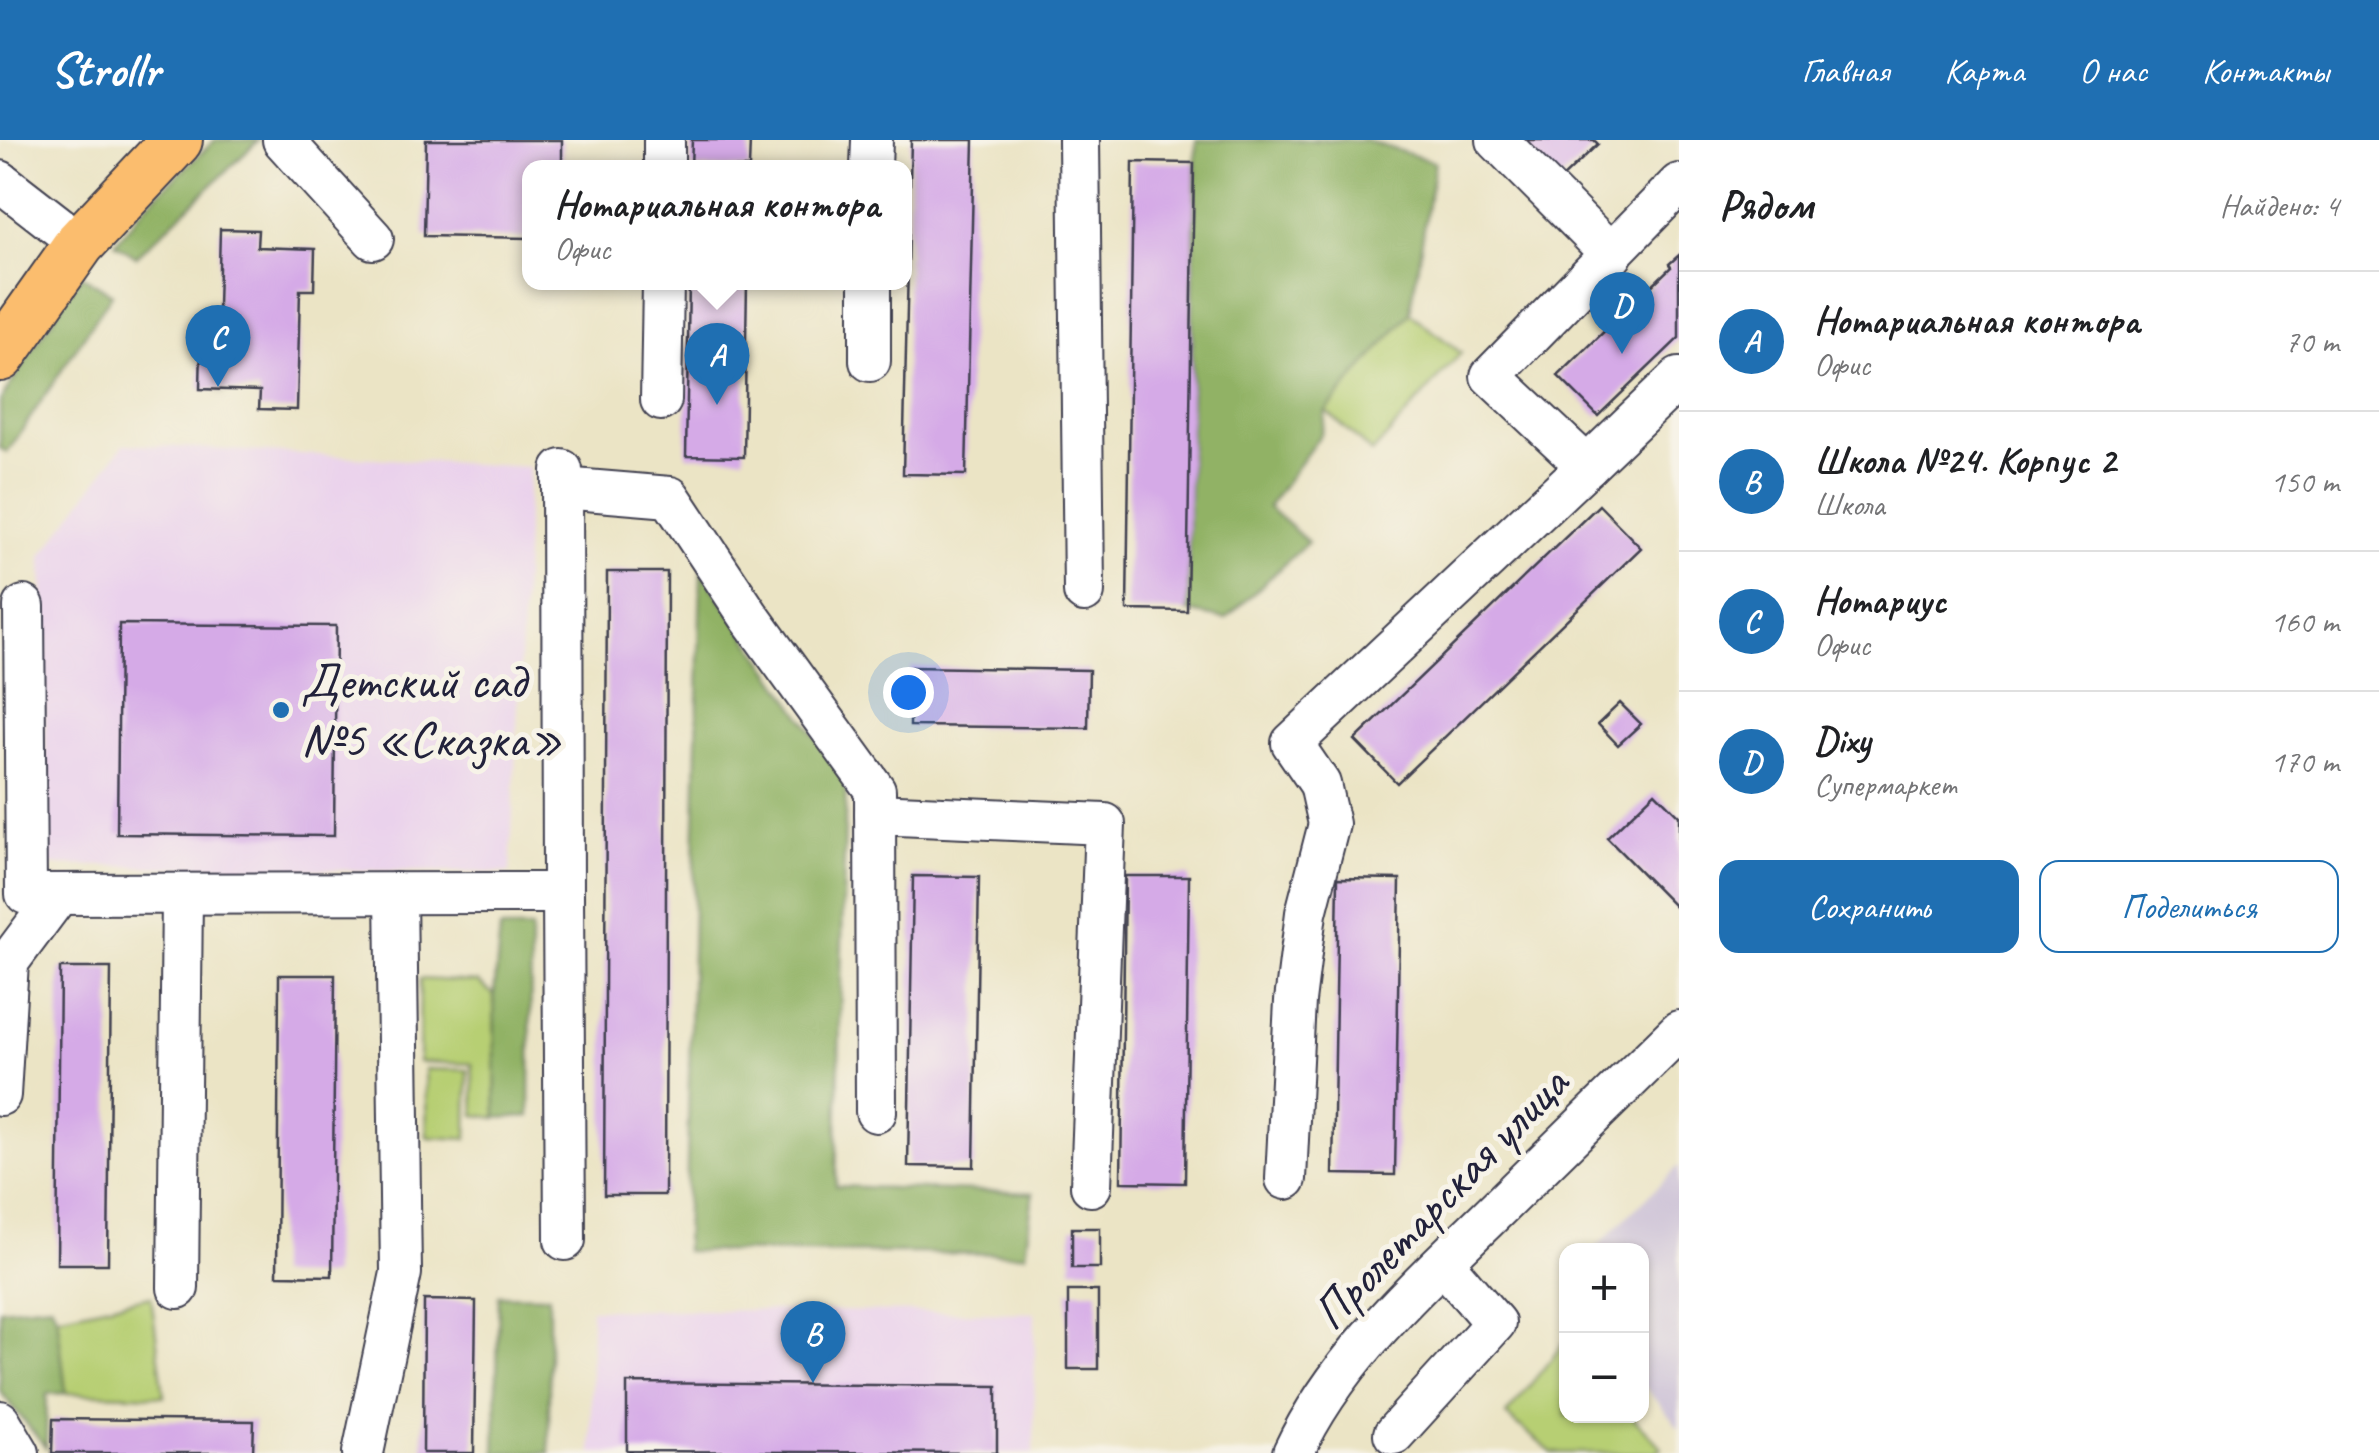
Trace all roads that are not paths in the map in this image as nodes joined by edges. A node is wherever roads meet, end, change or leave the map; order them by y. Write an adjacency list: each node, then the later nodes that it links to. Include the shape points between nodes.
1 (176, 140): 8 (main road)
2 (284, 140): 7 (street)
3 (1079, 140): 17 (street)
4 (1496, 140): 9 (street)
5 (0, 180): 8 (street)
6 (1679, 184): 9 (street)
7 (372, 239)
8 (80, 243): 12 (main road)
9 (1612, 255): 16 (street, via 1490,376)
10 (663, 290): 15 (street)
11 (870, 290): 13 (street)
12 (0, 356)
13 (870, 361)
14 (1679, 378): 16 (street)
15 (662, 400)
16 (1588, 466): 28 (street, via 1292,743 1320,784 1330,824 1306,914 1295,1001)
17 (1084, 592)
18 (16, 616): 22 (street, via 26,894)
19 (875, 814): 21 (street, via 875,790 670,497 562,479); 27 (street); 29 (street, via 1104,824)
20 (396, 893): 21 (street); 23 (street); 36 (street, via 400,1273)
21 (562, 893): 30 (street)
22 (59, 894): 23 (street); 24 (street)
23 (182, 894): 32 (street)
24 (4, 968): 26 (street)
25 (1679, 1031): 31 (street, Пролетарская улица)
26 (0, 1094)
27 (876, 1112)
28 (1286, 1179)
29 (1091, 1186)
30 (564, 1240)
31 (1443, 1263): 34 (street, via 1496,1323); 37 (street, Пролетарская улица, via 1364,1345)
32 (178, 1288)
33 (0, 1421): 35 (street)
34 (1394, 1434)
35 (19, 1453)
36 (363, 1453)
37 (1294, 1453)

